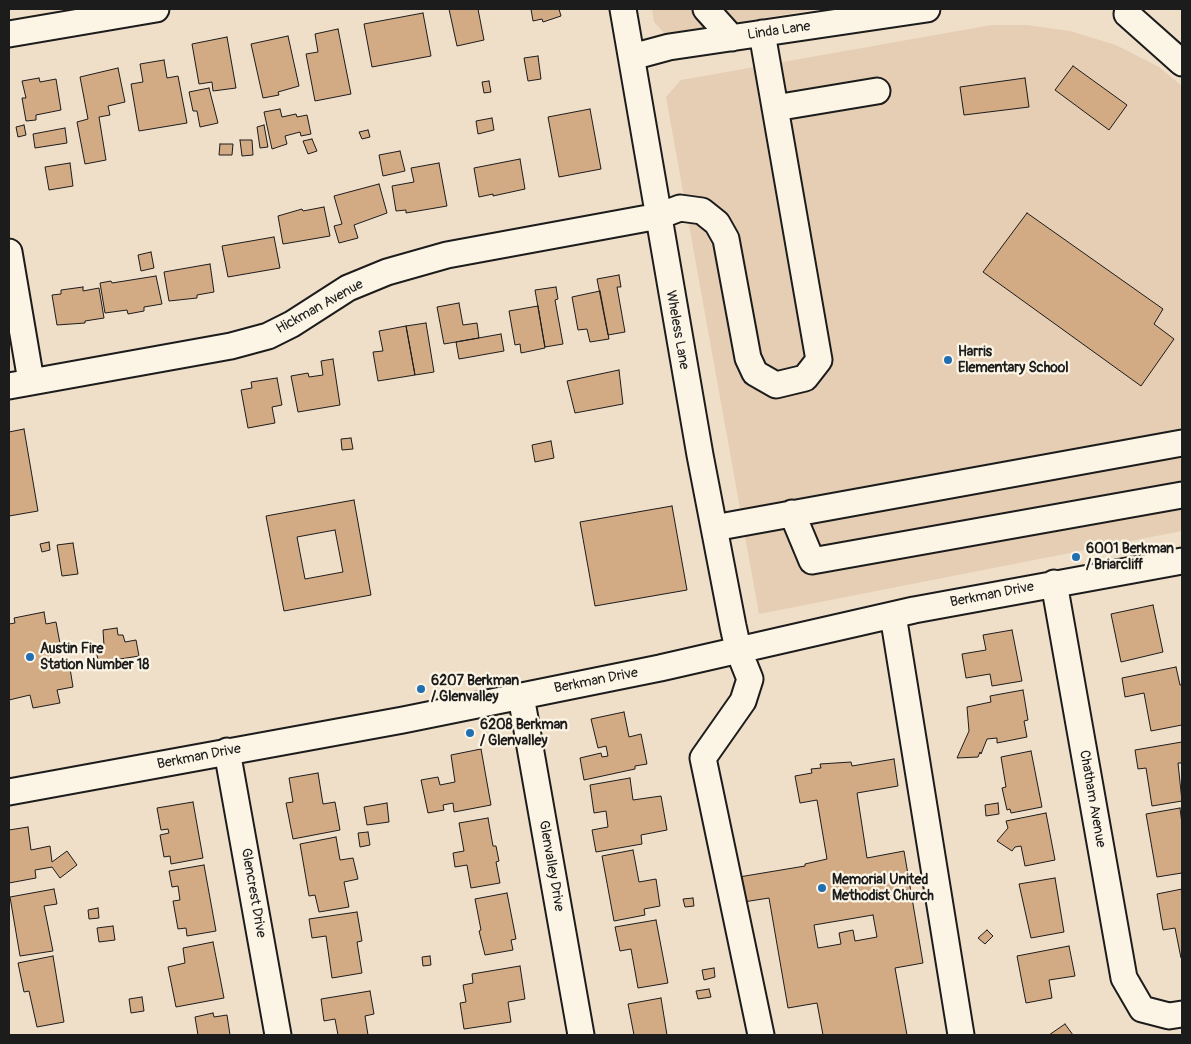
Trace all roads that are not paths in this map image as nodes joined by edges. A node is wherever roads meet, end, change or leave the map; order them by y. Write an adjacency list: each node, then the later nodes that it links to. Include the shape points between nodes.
1 (156, 9): 6 (street)
2 (706, 9): 8 (street)
3 (927, 9): 7 (street, Linda Lane)
4 (626, 10): 10 (street, Wheless Lane)
5 (1128, 11): 9 (street, via 1172,38); 11 (street)
6 (9, 34)
7 (762, 34): 8 (street, Linda Lane); 13 (street, Hickman Avenue)
8 (732, 38): 10 (street, Linda Lane)
9 (1182, 40)
10 (632, 57): 14 (street, Wheless Lane)
11 (1182, 63)
12 (877, 91): 13 (street)
13 (775, 108): 14 (street, Hickman Avenue, via 819,360 805,378 776,385 755,372 748,358 726,240 717,223 702,211 680,208)
14 (659, 216): 16 (street, Hickman Avenue, via 446,255 387,272 348,288 268,336 232,346); 20 (street, Wheless Lane, via 679,344)
15 (9, 252): 16 (street)
16 (20, 383)
17 (1182, 443): 19 (street)
18 (1182, 495): 19 (street, via 812,562)
19 (792, 513): 20 (street)
20 (714, 528): 24 (street, Wheless Lane)
21 (1182, 561): 22 (street, Berkman Drive)
22 (1054, 583): 23 (street, Berkman Drive); 28 (street, Chatham Avenue, via 1124,978 1142,1009 1170,1016)
23 (894, 615): 24 (street, Berkman Drive); 32 (street)
24 (738, 649): 25 (street, Berkman Drive); 31 (street, Wheless Lane, via 750,679 747,691 703,758)
25 (521, 696): 26 (street, Berkman Drive); 30 (street, Glenvalley Drive)
26 (227, 751): 27 (street, Berkman Drive); 29 (street, Glencrest Drive)
27 (9, 792)
28 (1182, 1014)
29 (278, 1035)
30 (581, 1035)
31 (761, 1035)
32 (961, 1035)

